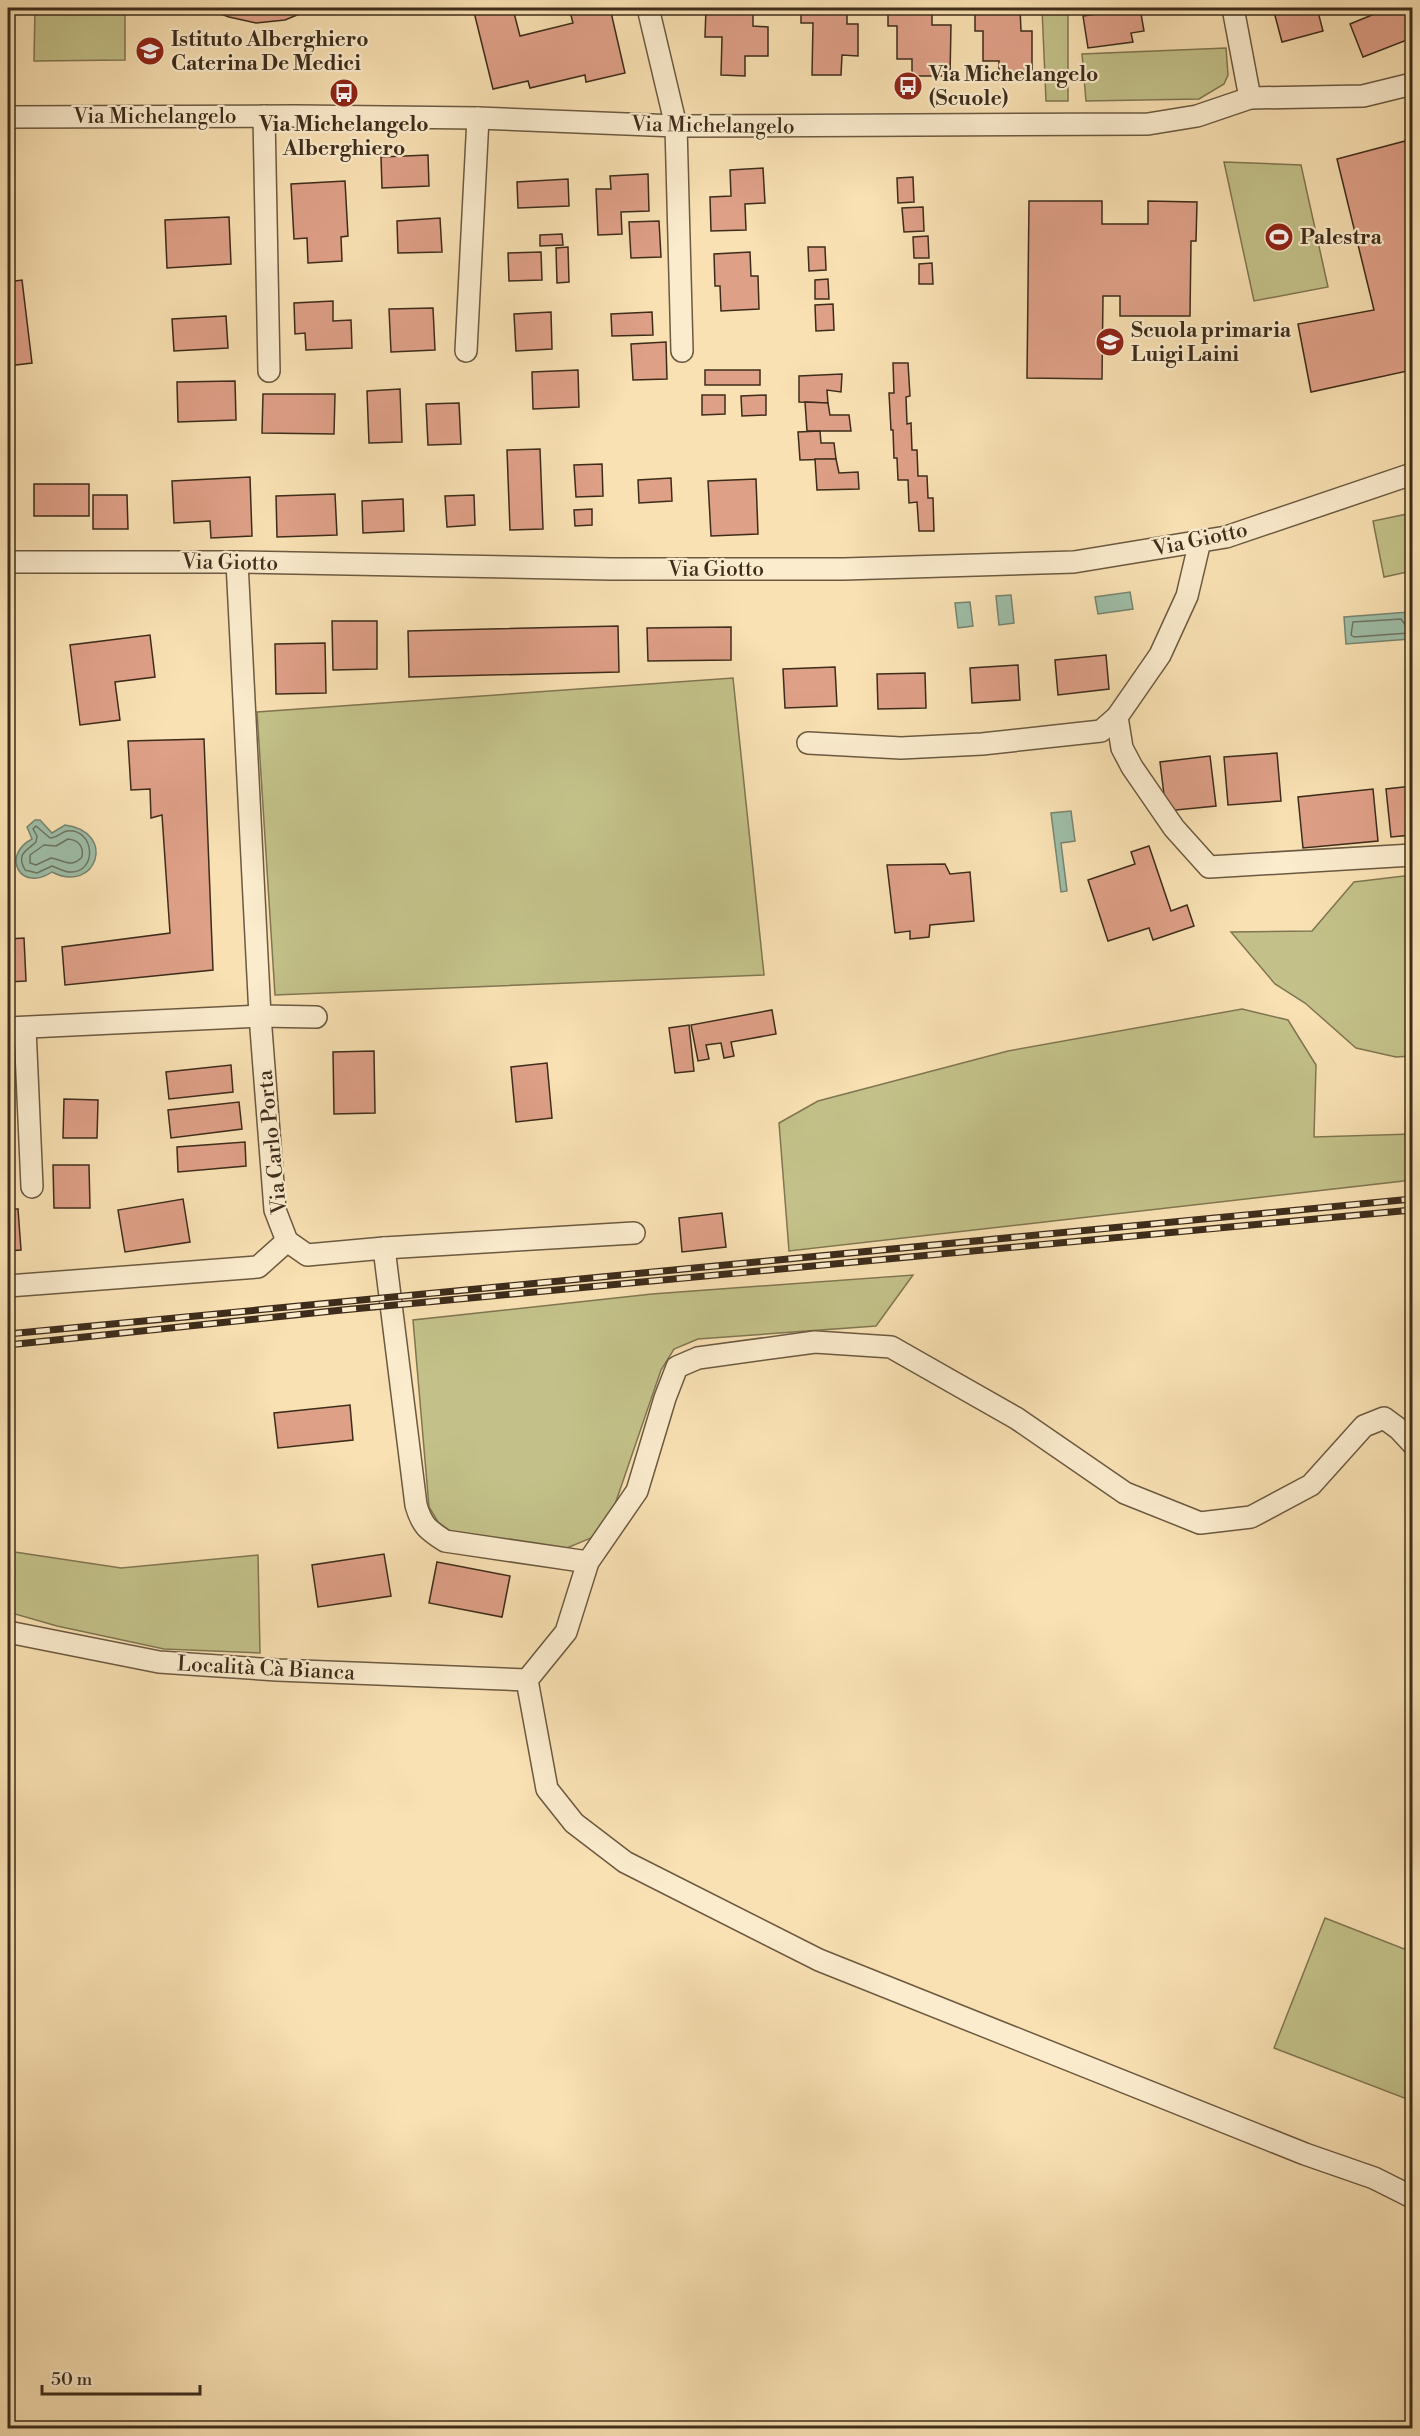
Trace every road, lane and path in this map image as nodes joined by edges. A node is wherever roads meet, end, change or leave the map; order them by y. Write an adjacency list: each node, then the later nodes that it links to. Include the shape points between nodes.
1 (648, 8): 8 (street)
2 (1233, 8): 4 (street)
3 (1413, 84): 4 (street, Via Michelangelo, via 1363,96)
4 (1250, 98): 8 (street, Via Michelangelo, via 1197,116 1148,124)
5 (264, 116): 6 (street, Via Michelangelo); 7 (street, Via Michelangelo); 11 (street)
6 (8, 117)
7 (478, 118): 8 (street, Via Michelangelo); 9 (street)
8 (676, 126): 10 (street)
9 (466, 351)
10 (682, 351)
11 (269, 371)
12 (1413, 474): 13 (street, Via Giotto, via 1226,537)
13 (1200, 541): 15 (street, Via Giotto, via 1074,562 844,569); 16 (street, via 1187,597 1160,655)
14 (8, 562): 15 (street, Via Giotto)
15 (237, 562): 19 (street, Via Carlo Porta)
16 (1117, 717): 17 (street, via 1101,730 982,744 901,748); 18 (street, via 1122,748 1132,767 1174,828 1209,867)
17 (808, 743)
18 (1413, 855)
19 (260, 1016): 20 (street); 21 (street); 24 (street, Via Carlo Porta, via 275,1210)
20 (316, 1017)
21 (16, 1028): 22 (street)
22 (32, 1186)
23 (634, 1233): 25 (street, Via Carlo Porta)
24 (287, 1241): 25 (street, Via Carlo Porta, via 307,1255); 26 (street, via 258,1267)
25 (384, 1248): 28 (street, via 420,1521 446,1541)
26 (8, 1286)
27 (1406, 1436): 28 (street, via 1384,1418 1364,1426 1311,1485 1251,1517 1200,1523 1125,1493 1016,1418 891,1347 814,1342 698,1358 677,1367 637,1491)
28 (588, 1562): 30 (street, via 566,1632)
29 (8, 1632): 30 (street, Località Cà Bianca, via 159,1662)
30 (527, 1680): 31 (street, via 547,1790 574,1823 625,1862 819,1960 1374,2178)
31 (1413, 2197)

